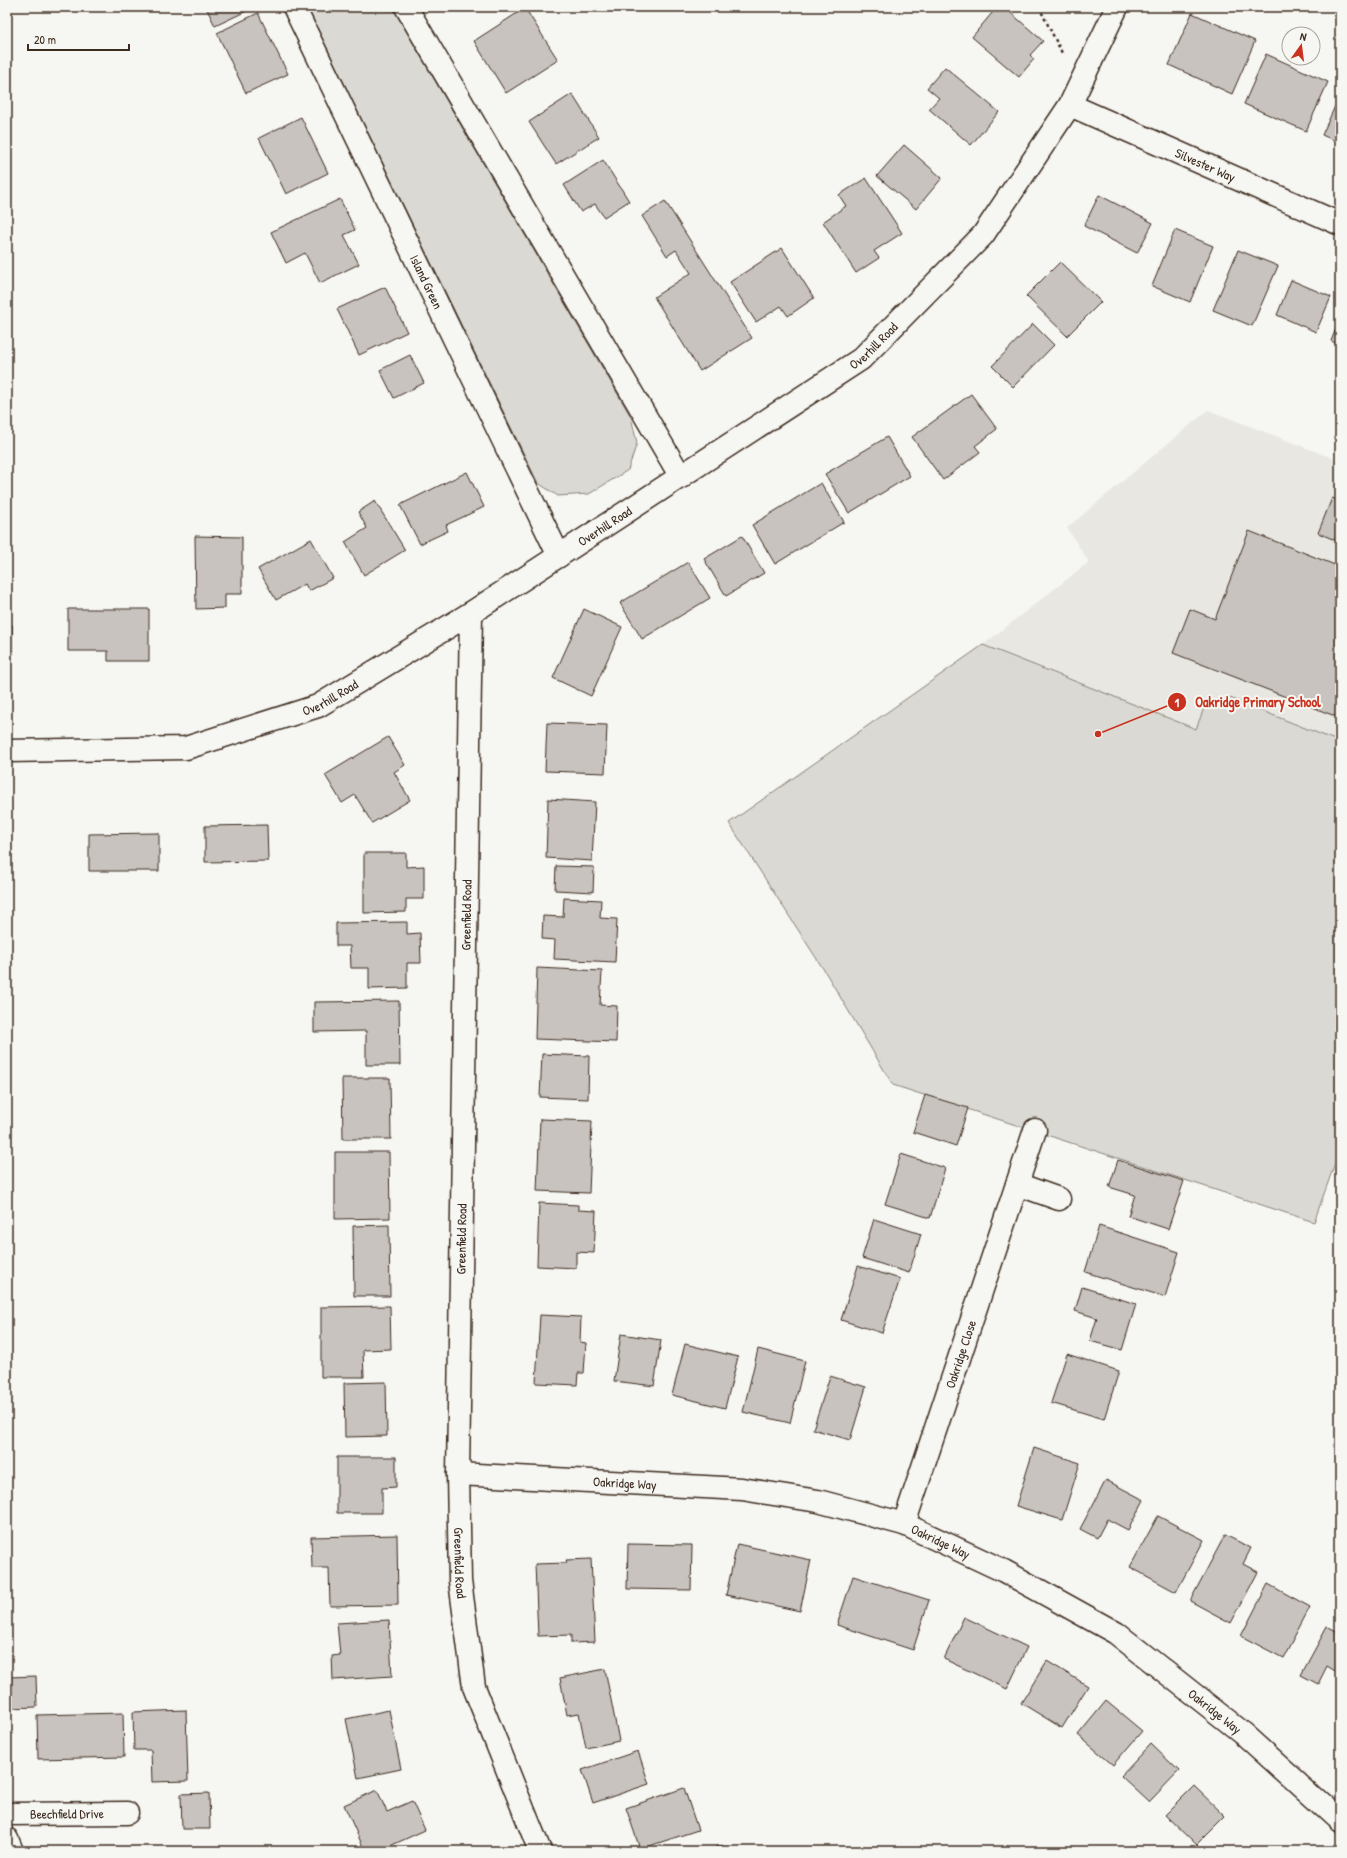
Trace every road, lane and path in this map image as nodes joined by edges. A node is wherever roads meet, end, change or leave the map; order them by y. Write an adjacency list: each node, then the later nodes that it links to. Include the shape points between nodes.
1 (294, 7): 8 (street, Island Green)
2 (406, 7): 7 (street)
3 (1039, 7): 5 (path)
4 (1117, 7): 5 (street, Overhill Road)
5 (1075, 96): 6 (street, Silvester Way); 7 (street, Overhill Road, via 983,235 861,359)
6 (1340, 224)
7 (681, 476): 8 (street, Overhill Road)
8 (559, 556): 9 (street, Overhill Road)
9 (471, 613): 10 (street, Overhill Road, via 318,706 186,748); 14 (street, Greenfield Road)
10 (7, 752)
11 (1035, 1130): 12 (street, Oakridge Close)
12 (1017, 1184): 13 (street); 15 (street, Oakridge Close)
13 (1059, 1199)
14 (458, 1474): 15 (street, Oakridge Way, via 742,1489 818,1501); 21 (street, Greenfield Road, via 460,1581 474,1686)
15 (904, 1524): 18 (street, Oakridge Way, via 1004,1571 1116,1633 1244,1734)
16 (127, 1813): 17 (street, Beechfield Drive)
17 (7, 1814)
18 (1340, 1821)
19 (7, 1839): 20 (street)
20 (12, 1851)
21 (540, 1851)

